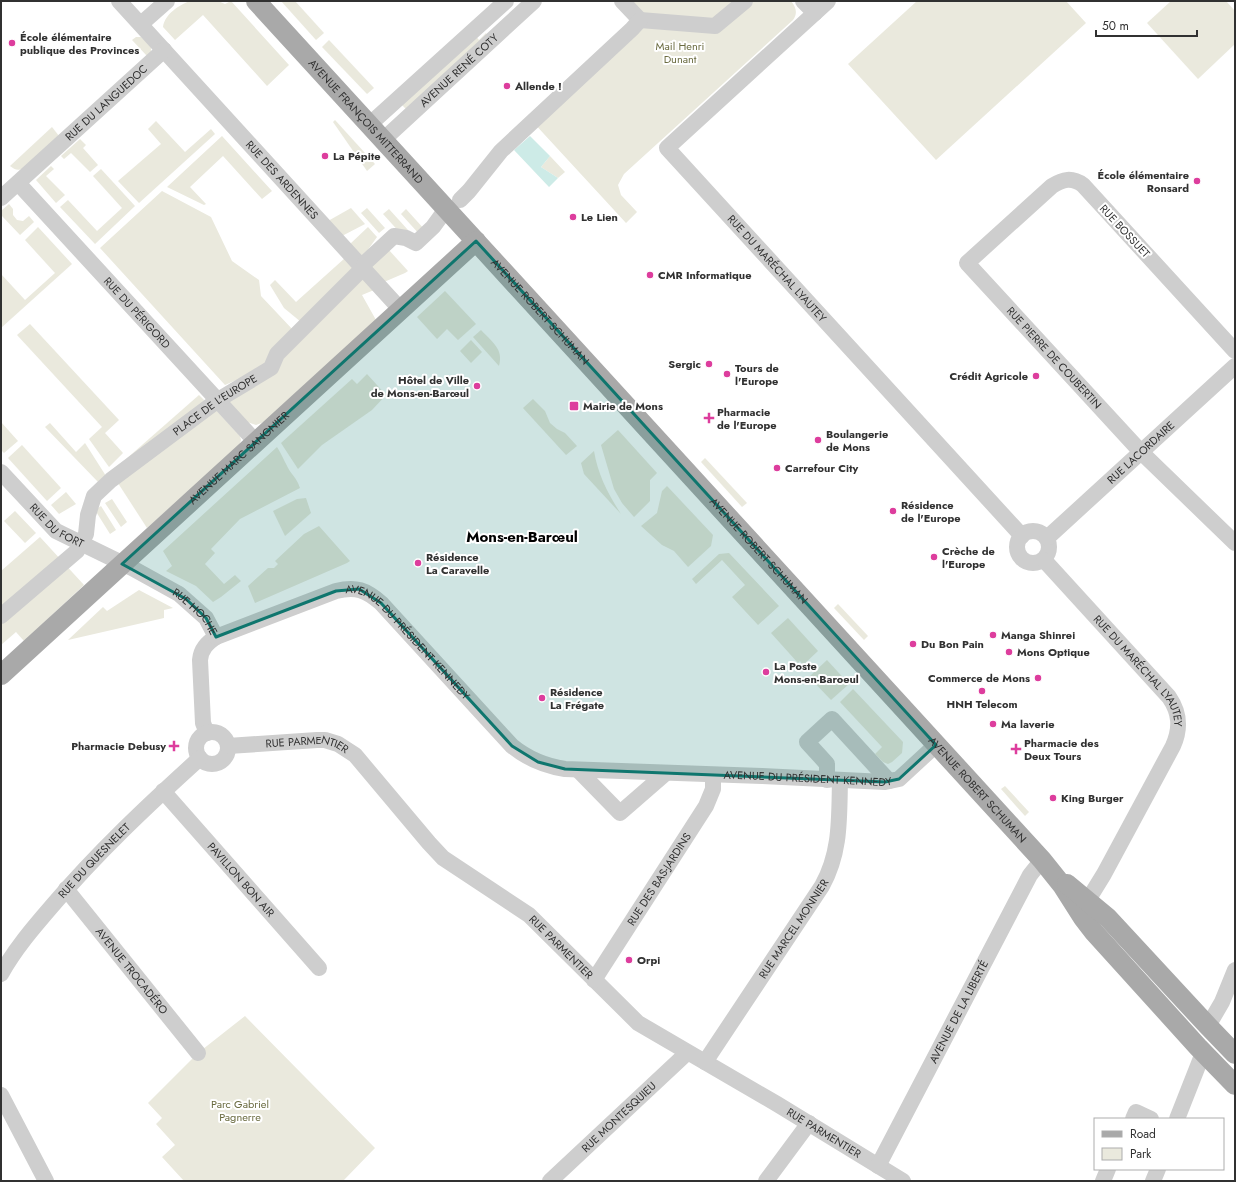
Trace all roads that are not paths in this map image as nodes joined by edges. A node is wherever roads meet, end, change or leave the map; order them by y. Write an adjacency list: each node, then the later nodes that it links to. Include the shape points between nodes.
1 (119, 1): 12 (street)
2 (256, 1): 14 (main road, AVENUE FRANÇOIS MITTERRAND)
3 (506, 1): 14 (street, AVENUE RENÉ COTY)
4 (534, 1): 15 (street, AVENUE RENÉ COTY)
5 (622, 1): 11 (street)
6 (745, 1): 11 (street, via 715,26)
7 (804, 1): 10 (street)
8 (828, 1): 10 (street)
9 (167, 3): 12 (street)
10 (815, 13): 30 (street, RUE DU MARÉCHAL LYAUTEY, via 667,148)
11 (640, 20): 18 (street, via 501,151)
12 (141, 24): 13 (street)
13 (164, 50): 16 (street, RUE DU LANGUEDOC); 22 (street, RUE DES ARDENNES)
14 (369, 125): 15 (main road, AVENUE FRANÇOIS MITTERRAND)
15 (383, 140): 20 (main road, AVENUE FRANÇOIS MITTERRAND)
16 (18, 183): 17 (street, RUE DU LANGUEDOC); 26 (street, RUE DU PÉRIGORD)
17 (1, 198)
18 (460, 200)
19 (442, 216): 22 (street, PLACE DE L'EUROPE, via 416,243 394,236 366,262)
20 (476, 241): 23 (main road, AVENUE MARC SANGNIER); 40 (main road, AVENUE ROBERT SCHUMAN)
21 (967, 263): 24 (street, RUE BOSSUET, via 1052,186 1062,180 1074,180 1083,185); 28 (street, RUE PIERRE DE COUBERTIN)
22 (363, 268): 23 (street, RUE DES ARDENNES); 26 (street, PLACE DE L'EUROPE, via 277,354 271,368)
23 (401, 310): 27 (main road, AVENUE MARC SANGNIER)
24 (1235, 351)
25 (1235, 366): 28 (street, RUE LACORDAIRE)
26 (218, 400): 27 (street, RUE DU PÉRIGORD); 33 (street, PLACE DE L'EUROPE, via 111,480 94,496 86,534)
27 (256, 442): 35 (main road, AVENUE MARC SANGNIER)
28 (1141, 452): 31 (street, RUE LACORDAIRE); 32 (street, RUE PIERRE DE COUBERTIN)
29 (1, 472): 33 (street, RUE DU FORT, via 51,528)
30 (1022, 536): 31 (street, via 1035,531); 34 (street, via 1017,546 1021,558 1033,564)
31 (1047, 538): 34 (street, via 1049,550)
32 (1235, 543)
33 (80, 544): 35 (street, RUE DU FORT); 36 (street, PLACE DE L'EUROPE, via 77,551)
34 (1044, 560): 51 (street, RUE DU MARÉCHAL LYAUTEY, via 1169,697 1179,718 1178,733 1173,746)
35 (122, 564): 37 (street, RUE HOCHE, via 186,599 206,618); 38 (main road, AVENUE MARC SANGNIER)
36 (1, 616)
37 (216, 637): 39 (street, RUE HOCHE, via 203,648 200,660 203,723); 43 (street, AVENUE DU PRÉSIDENT KENNEDY, via 336,591 359,589 381,603 512,746 528,758 546,765 565,770)
38 (1, 675)
39 (207, 732): 41 (street, via 221,734); 42 (street, via 197,743 196,752)
40 (936, 745): 47 (street, AVENUE DU PRÉSIDENT KENNEDY, via 903,776); 49 (main road, AVENUE ROBERT SCHUMAN)
41 (228, 746): 42 (street, via 226,755 220,762 208,763); 55 (street, RUE PARMENTIER, via 317,740 333,742 344,747 358,758 440,855 529,915)
42 (200, 758): 48 (street, RUE DU QUESNELET)
43 (578, 770): 44 (street, AVENUE DU PRÉSIDENT KENNEDY); 44 (street, via 620,813)
44 (666, 773): 45 (street, AVENUE DU PRÉSIDENT KENNEDY)
45 (713, 775): 46 (street, AVENUE DU PRÉSIDENT KENNEDY); 55 (street, RUE DES BAS-JARDINS, via 713,789 706,806)
46 (833, 780): 47 (street, AVENUE DU PRÉSIDENT KENNEDY); 47 (street, RUE MARCEL MONNIER, via 827,764 807,742 832,719); 61 (street, RUE MARCEL MONNIER, via 837,845 830,870 822,886)
47 (889, 781)
48 (163, 791): 50 (street, RUE DU QUESNELET); 52 (street, PAVILLON BON AIR)
49 (1042, 860): 51 (main road, AVENUE ROBERT SCHUMAN); 57 (main road, AVENUE ROBERT SCHUMAN, via 1062,885 1086,923); 68 (street, AVENUE DE LA LIBERTÉ, via 1030,875)
50 (66, 889): 54 (street, RUE DU QUESNELET, via 18,948); 58 (street, AVENUE TROCADÉRO)
51 (1088, 900): 56 (main road, AVENUE ROBERT SCHUMAN, via 1108,918)
52 (319, 968)
53 (1235, 970): 56 (street)
54 (1, 974)
55 (594, 980): 59 (street, RUE PARMENTIER, via 638,1023)
56 (1212, 1031): 57 (main road); 60 (main road, AVENUE ROBERT SCHUMAN)
57 (1203, 1052): 62 (main road, AVENUE ROBERT SCHUMAN); 66 (street)
58 (198, 1053)
59 (688, 1053): 61 (street, RUE PARMENTIER); 72 (street, RUE MONTESQUIEU)
60 (1235, 1054)
61 (705, 1062): 67 (street, RUE PARMENTIER)
62 (1235, 1085)
63 (1, 1095): 71 (street)
64 (1133, 1118): 65 (street, via 1136,1112)
65 (1149, 1118)
66 (1177, 1118)
67 (809, 1123): 68 (street, RUE PARMENTIER); 73 (street)
68 (878, 1166): 74 (street, RUE PARMENTIER)
69 (1108, 1170): 75 (street)
70 (1158, 1170): 76 (street)
71 (46, 1181)
72 (550, 1181)
73 (766, 1181)
74 (902, 1181)
75 (1103, 1181)
76 (1153, 1181)

